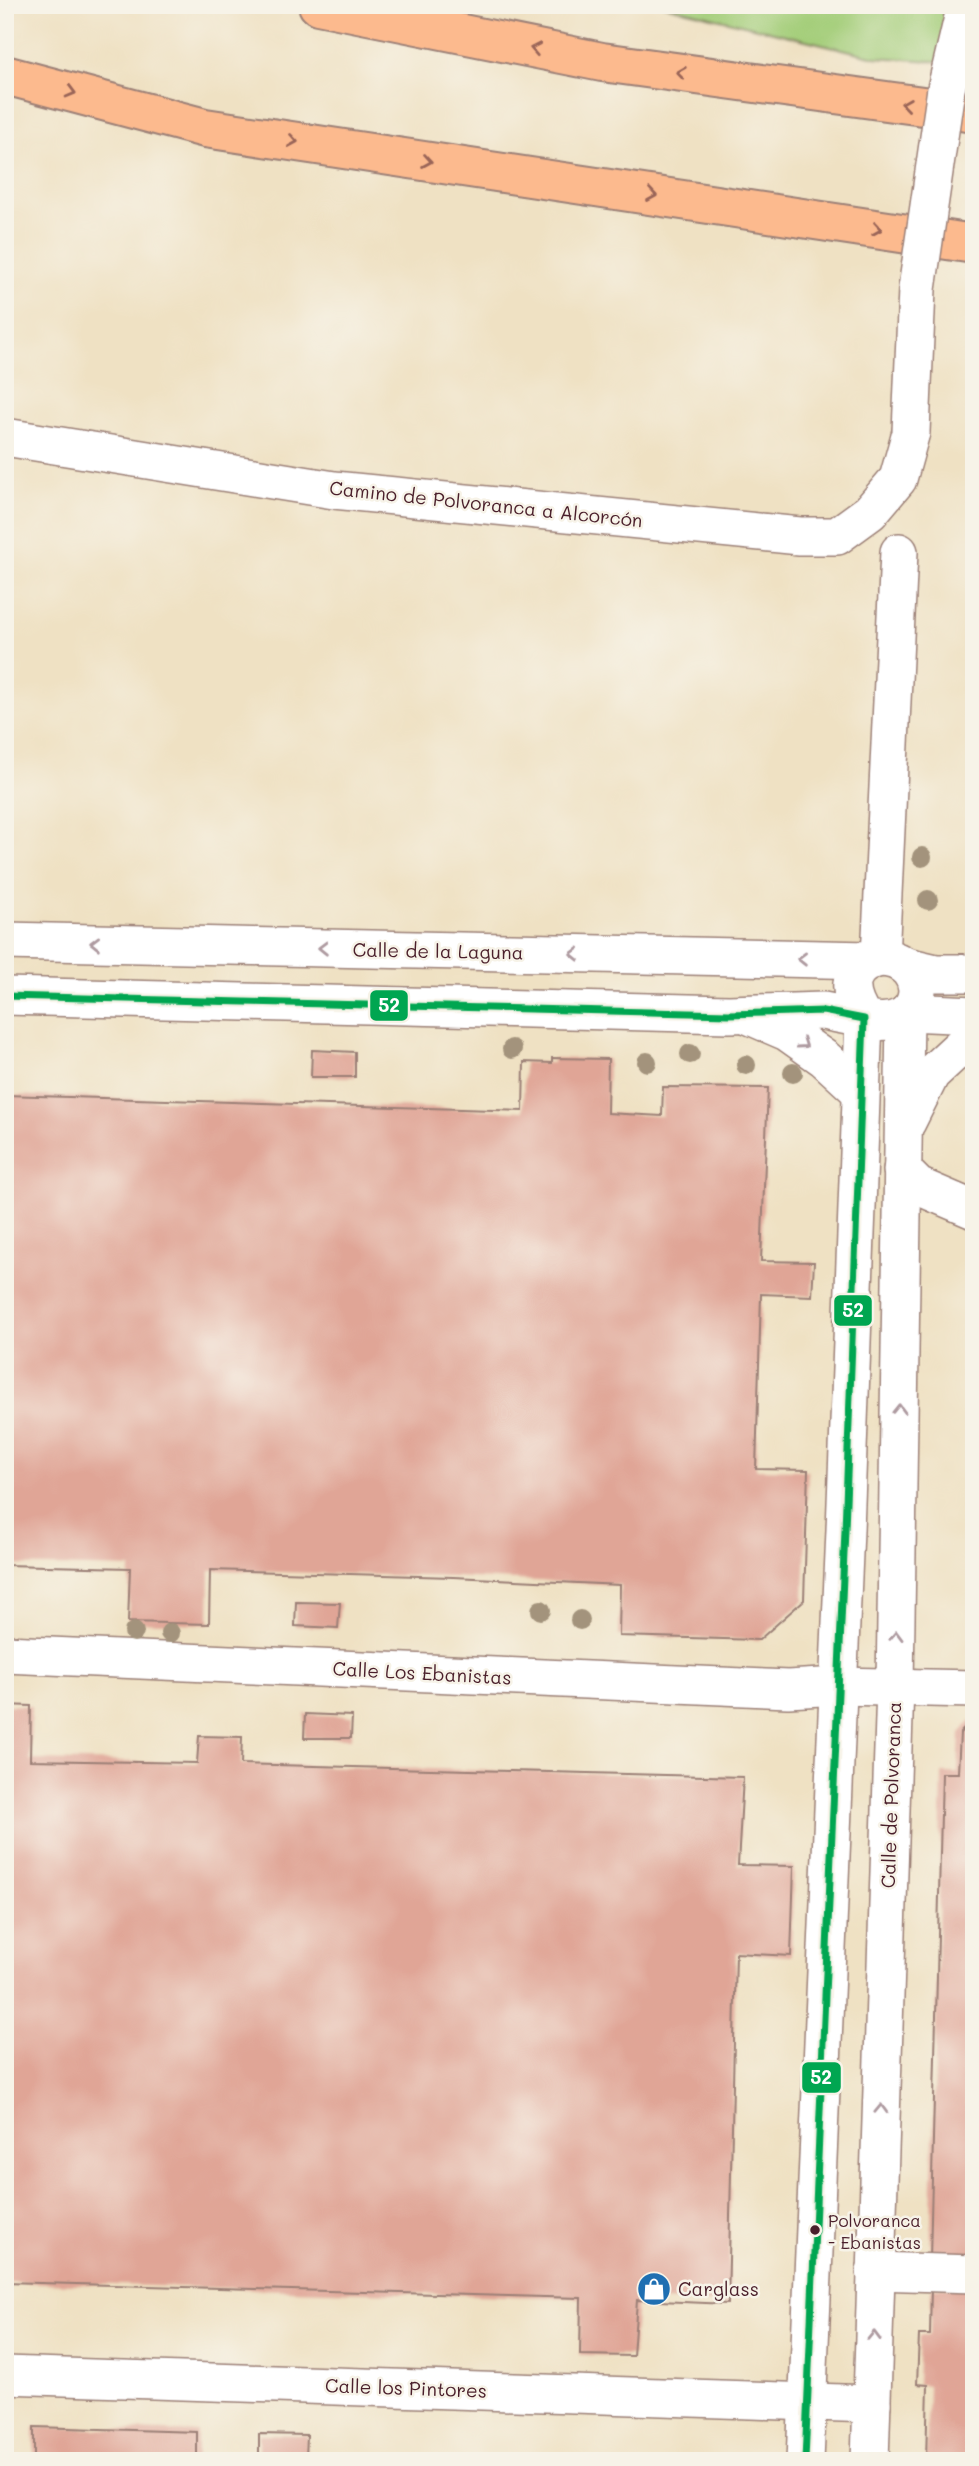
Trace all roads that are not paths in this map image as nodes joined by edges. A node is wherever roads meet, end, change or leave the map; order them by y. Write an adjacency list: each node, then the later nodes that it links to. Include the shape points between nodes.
1 (318, 5): 4 (highway, one-way to 1, via 602,62)
2 (966, 5): 6 (street, Camino de Polvoranca a Alcorcón, bridge, via 946,89 917,289 911,432 898,479 870,512 837,536 334,490)
3 (5, 75): 5 (highway, one-way to 5, via 205,128)
4 (974, 113)
5 (974, 244)
6 (5, 437)
7 (899, 552): 9 (street)
8 (5, 941): 9 (street, Calle de la Laguna, one-way to 8)
9 (885, 962): 10 (street, Calle de la Laguna, via 936,974); 13 (street, via 916,984); 15 (street, via 862,965 852,982 853,1002)
10 (974, 973)
11 (5, 996): 12 (street)
12 (743, 1013): 15 (street, via 823,1011); 17 (street, one-way to 17, via 787,1032)
13 (907, 1013): 14 (street); 15 (street, via 888,1023); 18 (street, Calle de Polvoranca)
14 (974, 1015)
15 (864, 1019): 17 (street)
16 (974, 1034): 18 (street, Calle de Polvoranca, via 931,1074)
17 (862, 1092): 22 (street)
18 (903, 1129): 19 (street, Calle de Polvoranca)
19 (902, 1170): 20 (street, via 918,1186); 23 (street, Calle de Polvoranca, one-way to 19)
20 (974, 1210)
21 (5, 1654): 22 (street, Calle Los Ebanistas, via 788,1689)
22 (838, 1686): 23 (street, Calle Los Ebanistas); 28 (street)
23 (895, 1686): 24 (street, Calle Los Ebanistas); 25 (street, Calle de Polvoranca, one-way to 23)
24 (974, 1689)
25 (875, 2271): 26 (street); 29 (street, Calle de Polvoranca, one-way to 25)
26 (974, 2274)
27 (5, 2375): 28 (street, Calle los Pintores)
28 (806, 2402): 29 (street, Calle los Pintores); 30 (street)
29 (872, 2404): 31 (street, Calle de Polvoranca)
30 (805, 2461)
31 (870, 2461)

